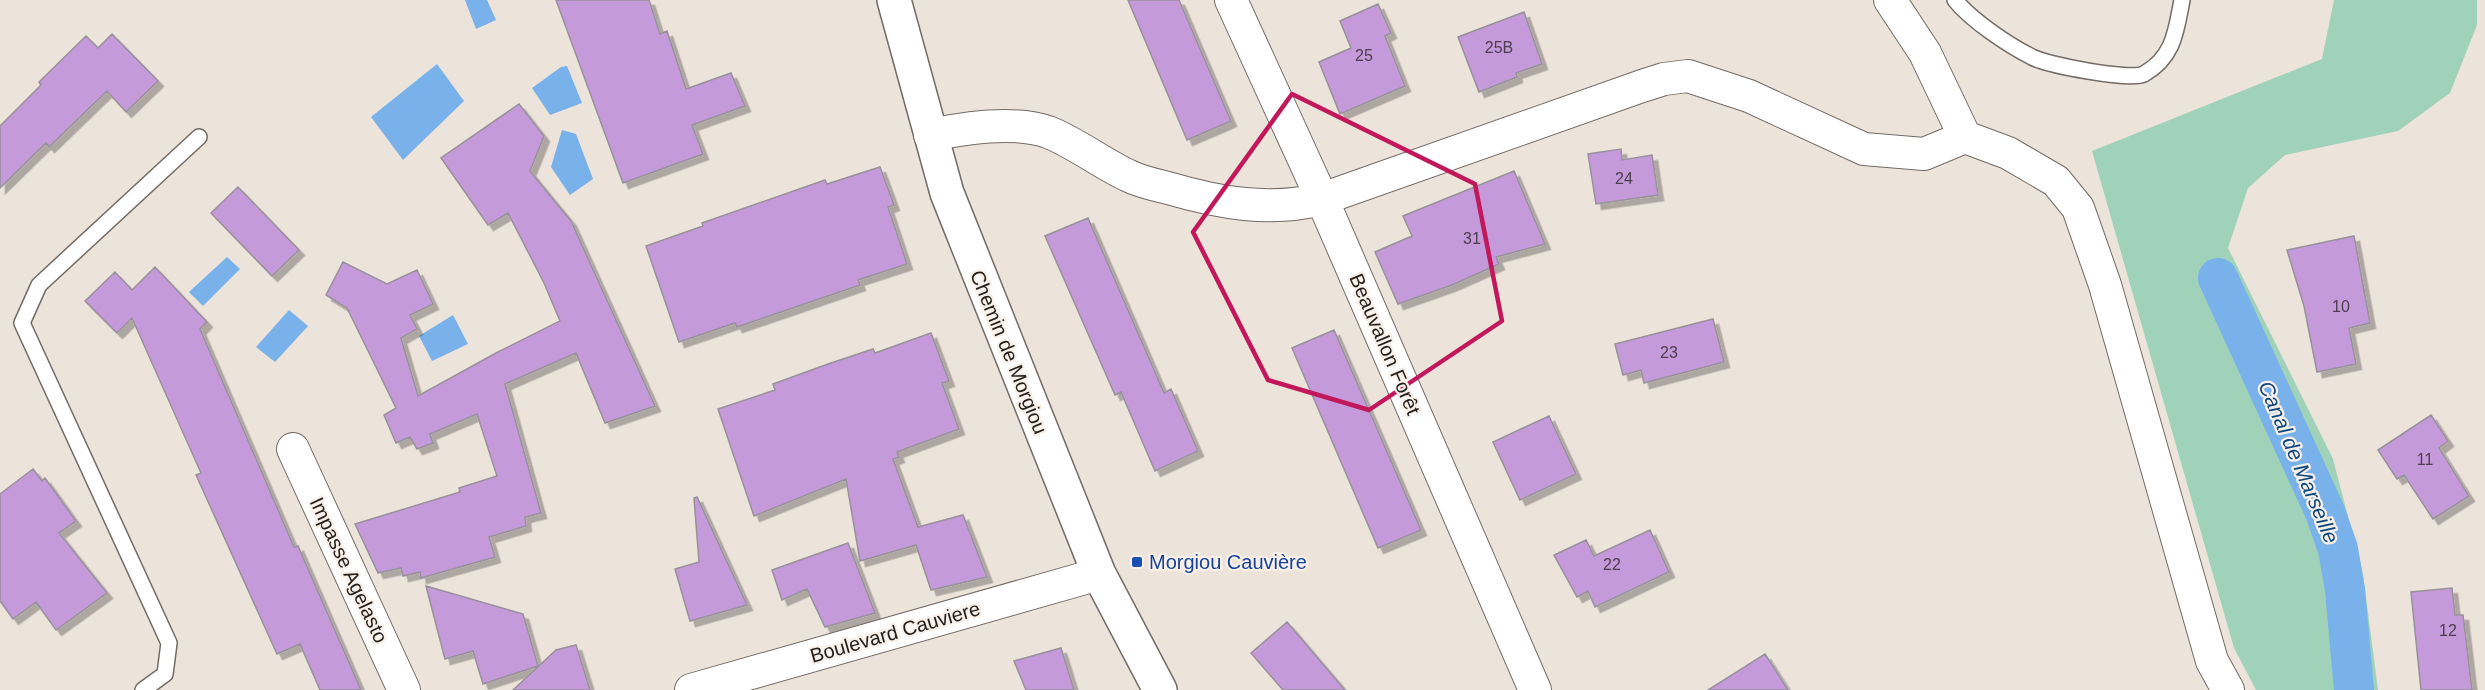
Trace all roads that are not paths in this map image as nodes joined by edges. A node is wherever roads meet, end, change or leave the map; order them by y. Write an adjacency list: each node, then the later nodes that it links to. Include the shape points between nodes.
1 (894, 0): 6 (street, Chemin de Morgiou)
2 (1231, 0): 9 (street, Beauvallon Forêt)
3 (1890, 0): 8 (street, via 1925,53)
4 (1955, 0): 5 (lane, via 1966,14 2033,58 2112,76 2142,75 2167,55)
5 (2182, 0)
6 (930, 135): 9 (street, via 969,128 1048,132 1132,178 1213,201 1269,206); 11 (street, Chemin de Morgiou, via 947,193)
7 (199, 136): 12 (lane, via 39,285 22,323 169,643 165,674)
8 (1965, 136): 9 (street, via 1924,154 1864,149 1749,96 1688,76 1631,90); 17 (street, via 2008,153 2056,181 2078,208 2105,285 2212,661)
9 (1322, 199): 16 (street, Beauvallon Forêt)
10 (293, 449): 13 (street, Impasse Agelasto)
11 (1099, 574): 14 (street, Boulevard Cauviere); 15 (street, Chemin de Morgiou)
12 (143, 690)
13 (404, 690)
14 (691, 690)
15 (1160, 690)
16 (1535, 690)
17 (2228, 690)

